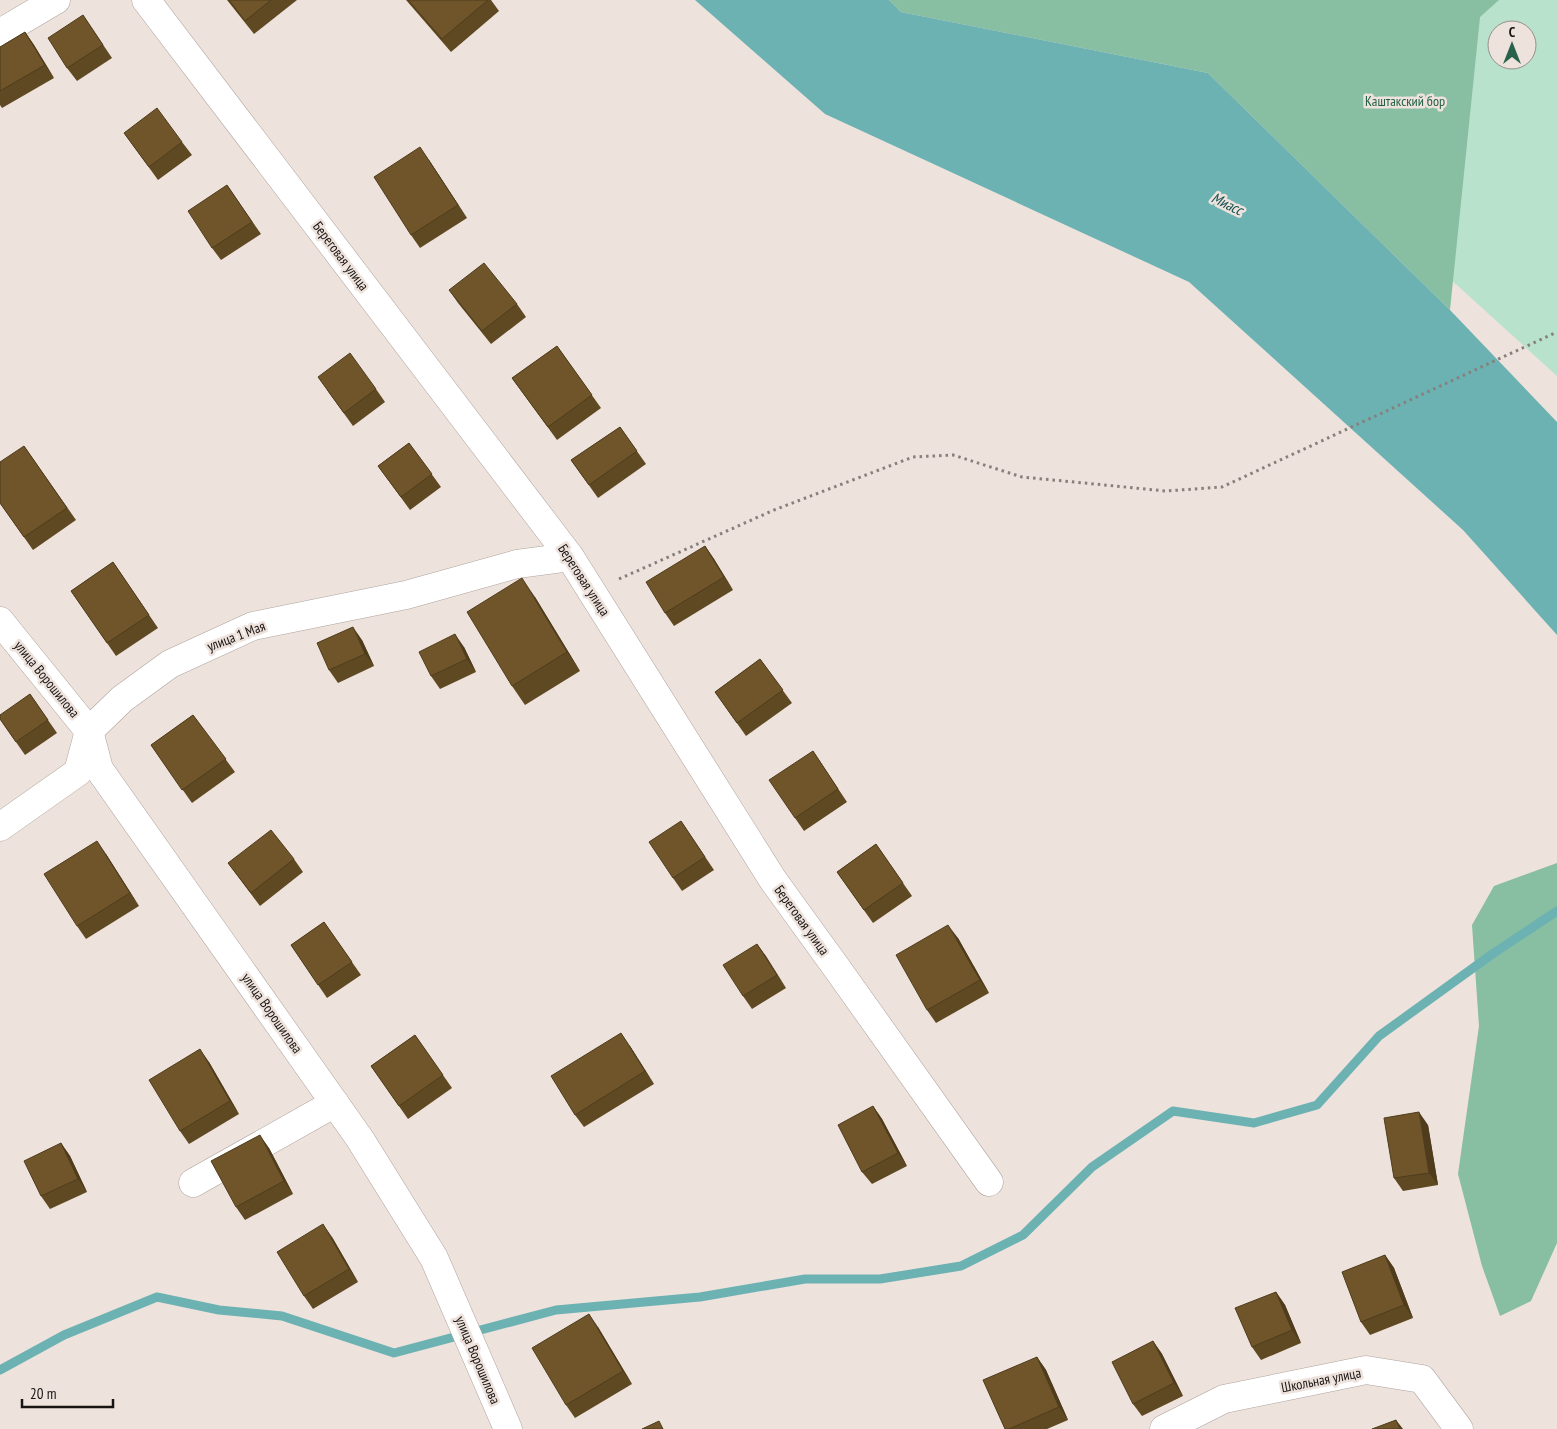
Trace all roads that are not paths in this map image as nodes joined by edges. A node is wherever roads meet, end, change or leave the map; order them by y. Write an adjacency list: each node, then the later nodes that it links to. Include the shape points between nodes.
1 (56, 0): 3 (street)
2 (146, 0): 4 (street, Береговая улица)
3 (0, 33)
4 (570, 557): 6 (street, улица 1 Мая, via 517,564 406,595 253,626 170,664 122,698); 9 (street, Береговая улица, via 773,880)
5 (0, 621): 6 (street, улица Ворошилова)
6 (89, 731): 7 (street, улица 1 Мая, via 78,772); 8 (street, улица Ворошилова, via 99,769)
7 (0, 827)
8 (335, 1103): 10 (street); 11 (street, улица Ворошилова, via 434,1258)
9 (989, 1182)
10 (193, 1183)
11 (508, 1429)
12 (1164, 1429): 13 (street, Школьная улица, via 1224,1399 1366,1370 1422,1379)
13 (1459, 1429)

